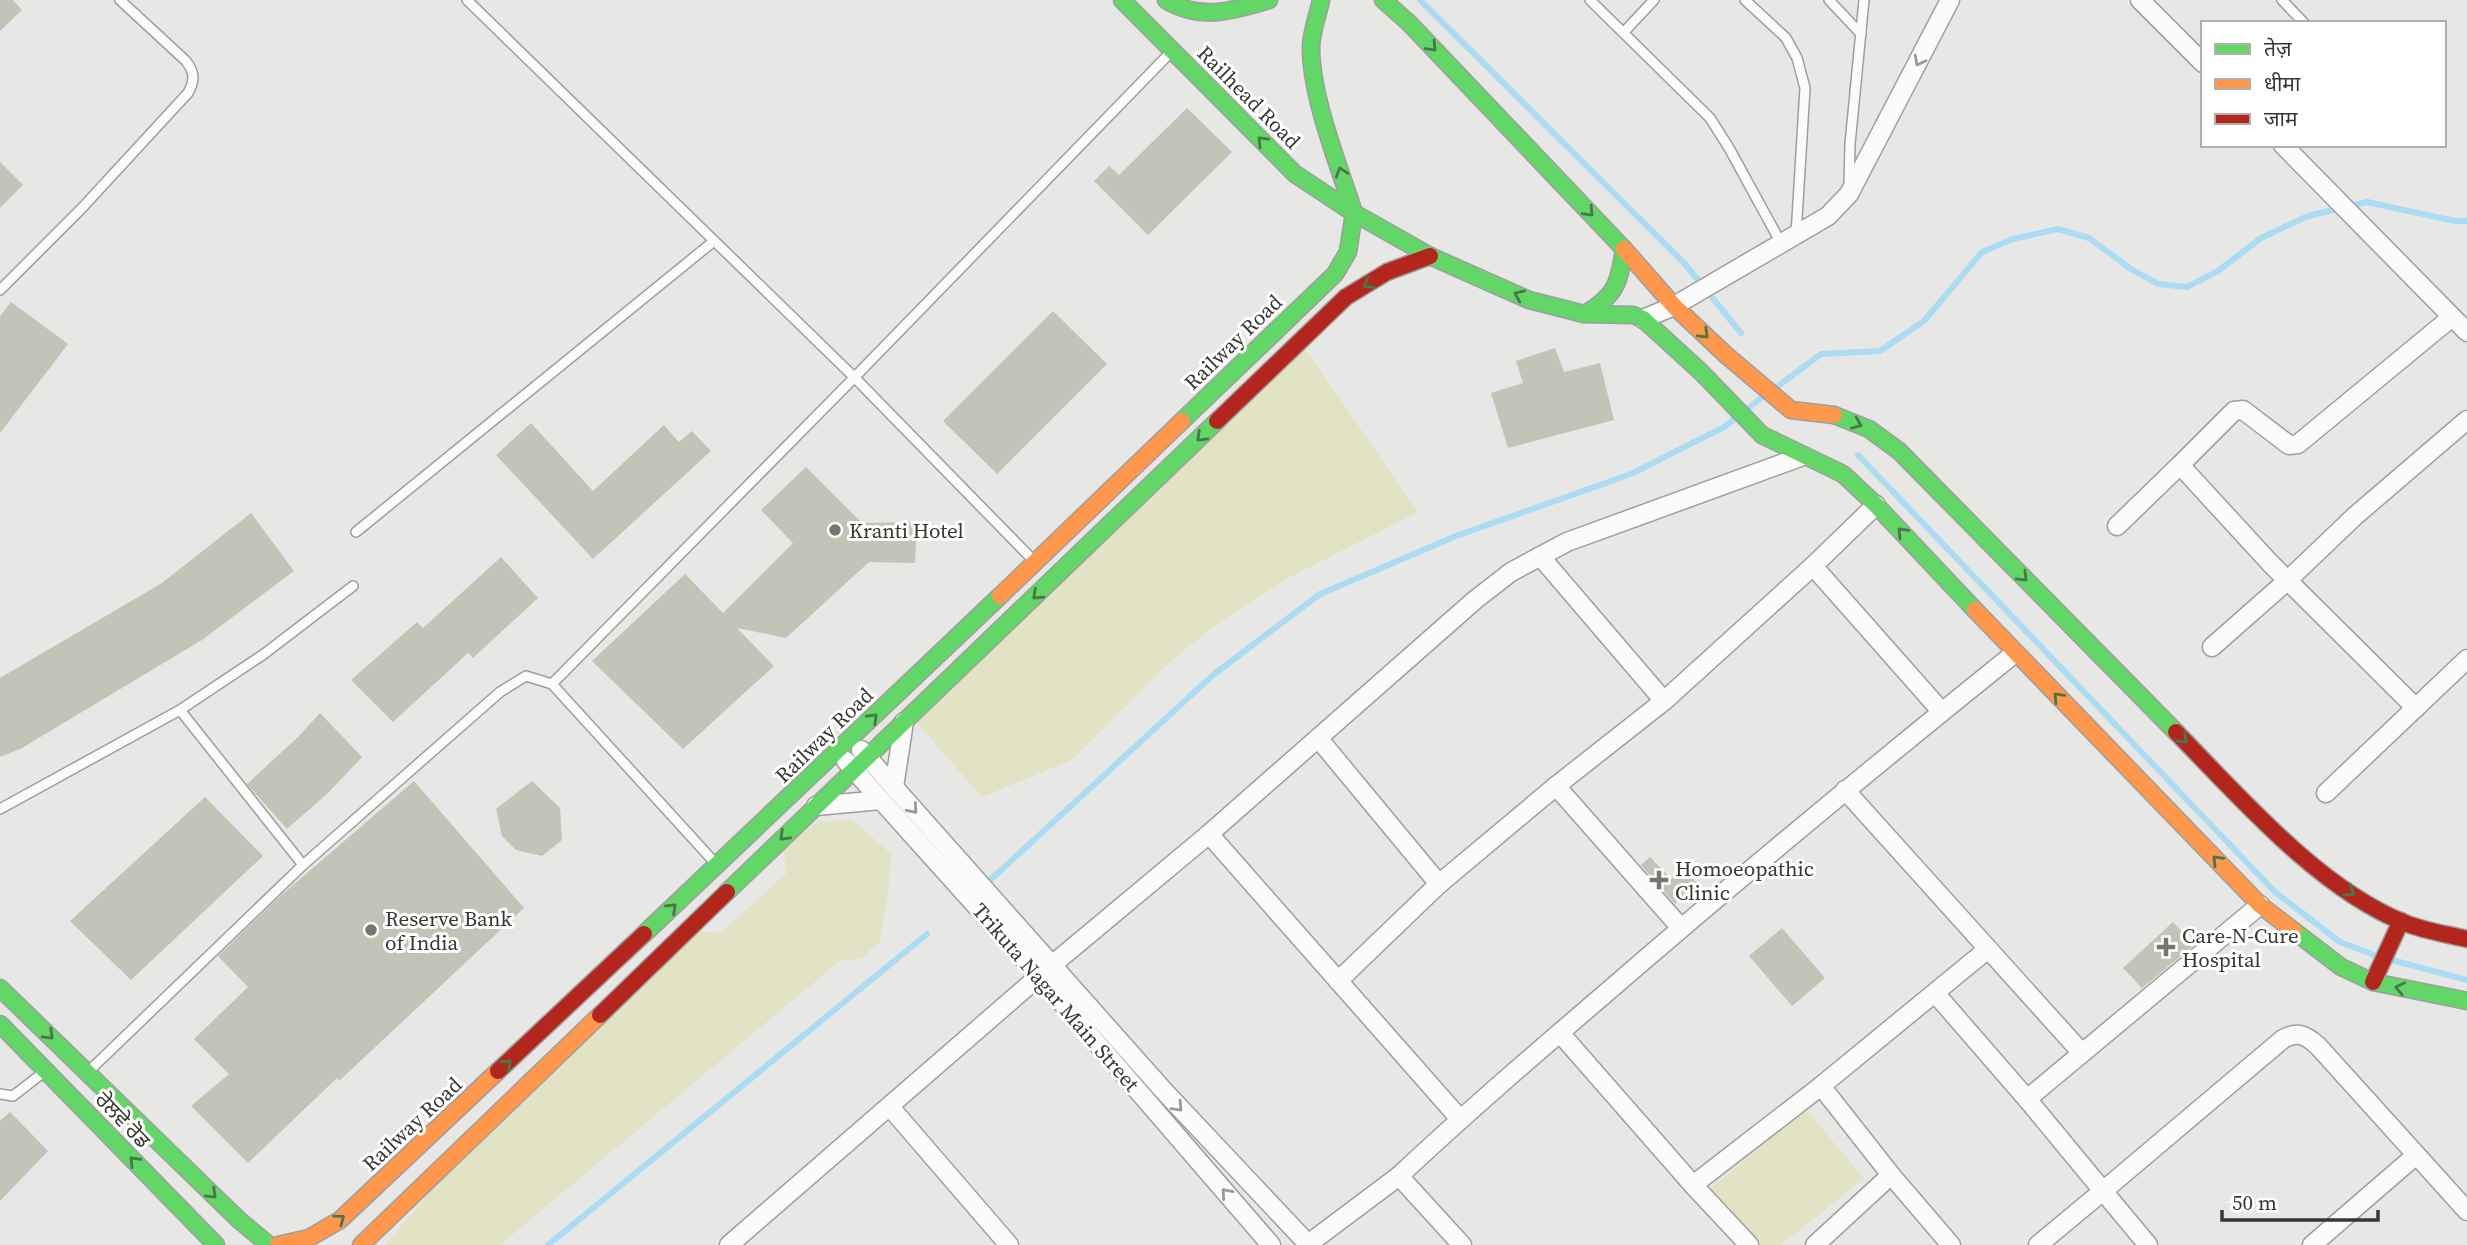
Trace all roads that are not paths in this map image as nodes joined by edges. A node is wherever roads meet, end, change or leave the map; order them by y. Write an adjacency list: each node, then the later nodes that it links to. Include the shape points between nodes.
1 (120, 0): 28 (lane, via 186,61 194,82 100,189)
2 (467, 0): 25 (lane)
3 (1122, 0): 19 (main road, Railhead Road)
4 (1166, 0): 5 (main road, Railhead Road, via 1185,11 1203,14)
5 (1269, 0)
6 (1321, 0): 23 (main road, one-way to 6, via 1312,70 1311,45)
7 (1383, 0): 26 (main road, one-way to 26)
8 (1590, 0): 17 (lane)
9 (1654, 0): 17 (lane)
10 (1745, 0): 24 (lane, via 1786,38 1805,88)
11 (1829, 0): 18 (lane)
12 (1864, 0): 18 (lane)
13 (1950, 0): 22 (street, one-way to 22)
14 (2140, 0): 20 (street)
15 (2282, 0): 16 (lane)
16 (2302, 21)
17 (1624, 32): 24 (lane, via 1710,118)
18 (1861, 34): 22 (lane)
19 (1173, 50): 23 (main road, Railhead Road, one-way to 19, via 1295,174); 34 (lane)
20 (2201, 61)
21 (2285, 147): 31 (street)
22 (1849, 194): 24 (street, via 1828,216)
23 (1354, 213): 27 (main road, Railhead Road); 35 (main road, Railway Road, via 1348,252 1335,274)
24 (1788, 239): 29 (street)
25 (714, 241): 34 (lane); 42 (lane)
26 (1624, 249): 29 (main road); 30 (main road, via 1618,286 1607,301)
27 (1430, 256): 30 (main road, Railhead Road, one-way to 27, via 1529,300); 36 (main road, one-way to 36, via 1387,272 1346,297)
28 (0, 290)
29 (1682, 301): 32 (street); 71 (main road, one-way to 71, via 1726,355 1791,410 1836,415 1869,429 1899,451 2313,867)
30 (1584, 314): 32 (main road, Railhead Road)
31 (2452, 317): 33 (street); 39 (street, via 2298,444 2289,444 2243,410 2234,411)
32 (1643, 319): 38 (main road, via 1762,435)
33 (2467, 332)
34 (854, 377): 44 (lane); 51 (lane)
35 (1224, 380): 36 (main road); 44 (main road, Railway Road)
36 (1242, 398): 56 (main road, one-way to 56)
37 (2467, 420): 46 (street)
38 (1803, 456): 40 (main road, via 1843,474); 43 (street)
39 (2180, 465): 41 (street); 46 (street)
40 (1876, 505): 45 (street); 49 (main road, one-way to 40)
41 (2117, 526)
42 (356, 532)
43 (1540, 556): 52 (street); 57 (street, via 1475,600)
44 (1034, 562): 58 (main road, Railway Road, one-way to 44)
45 (1813, 566): 52 (street); 55 (street)
46 (2288, 580): 48 (street); 53 (street)
47 (353, 586): 54 (lane)
48 (2212, 647)
49 (2015, 653): 55 (street); 70 (main road, one-way to 49)
50 (2467, 659): 53 (street)
51 (552, 684): 67 (lane, via 526,676 500,691); 68 (lane)
52 (1664, 701): 60 (street)
53 (2416, 708): 63 (street)
54 (180, 710): 65 (lane); 67 (lane)
55 (1942, 712): 61 (street)
56 (904, 722): 59 (main road); 62 (street)
57 (1318, 738): 66 (street); 69 (street)
58 (845, 746): 59 (street, Trikuta Nagar Main Street); 68 (main road, Railway Road)
59 (861, 763): 62 (street, Trikuta Nagar Main Street); 64 (main road)
60 (1556, 786): 69 (street); 72 (street)
61 (1845, 790): 72 (street); 74 (street)
62 (888, 793): 64 (street); 75 (street, Trikuta Nagar Main Street)
63 (2326, 793)
64 (816, 806): 100 (main road, one-way to 100)
65 (0, 809)
66 (1209, 834): 75 (street); 76 (street)
67 (303, 865): 85 (lane)
68 (718, 865): 99 (main road, Railway Road, one-way to 68, via 309,1238 340,1220)
69 (1439, 884): 76 (street)
70 (2260, 905): 77 (main road, via 2342,967); 83 (street)
71 (2398, 927): 73 (main road); 77 (main road)
72 (1681, 928): 82 (street)
73 (2467, 939)
74 (1988, 949): 79 (street); 83 (street)
75 (1045, 971): 89 (street); 103 (street, Trikuta Nagar Main Street, one-way to 75); 104 (street, one-way to 104)
76 (1338, 981): 90 (street)
77 (2372, 982): 80 (main road, one-way to 77)
78 (0, 988): 85 (main road, one-way to 85)
79 (1934, 993): 86 (street); 88 (street)
80 (2467, 1001)
81 (0, 1024): 84 (main road, ਰੇਲਵੇ ਰੋਡ)
82 (1560, 1033): 90 (street); 94 (street)
83 (2081, 1052): 88 (street)
84 (45, 1071): 87 (lane, via 13,1096); 97 (main road, ਰੇਲਵੇ ਰੋਡ, one-way to 84)
85 (88, 1072): 98 (main road, one-way to 98)
86 (1821, 1086): 92 (street); 94 (street)
87 (0, 1094)
88 (2027, 1099): 95 (street)
89 (890, 1107): 101 (street); 102 (street)
90 (1460, 1119): 93 (street)
91 (2415, 1156): 95 (street, via 2318,1046 2292,1034); 96 (street); 111 (street)
92 (1891, 1175): 107 (street); 108 (street)
93 (1399, 1176): 104 (street); 105 (street)
94 (1693, 1185): 106 (street)
95 (2103, 1191): 109 (street); 110 (street)
96 (2467, 1211)
97 (216, 1245)
98 (270, 1245)
99 (278, 1245)
100 (361, 1245)
101 (729, 1245)
102 (1009, 1245)
103 (1271, 1245)
104 (1307, 1245)
105 (1462, 1245)
106 (1749, 1245)
107 (1815, 1245)
108 (1951, 1245)
109 (2038, 1245)
110 (2148, 1245)
111 (2312, 1245)

